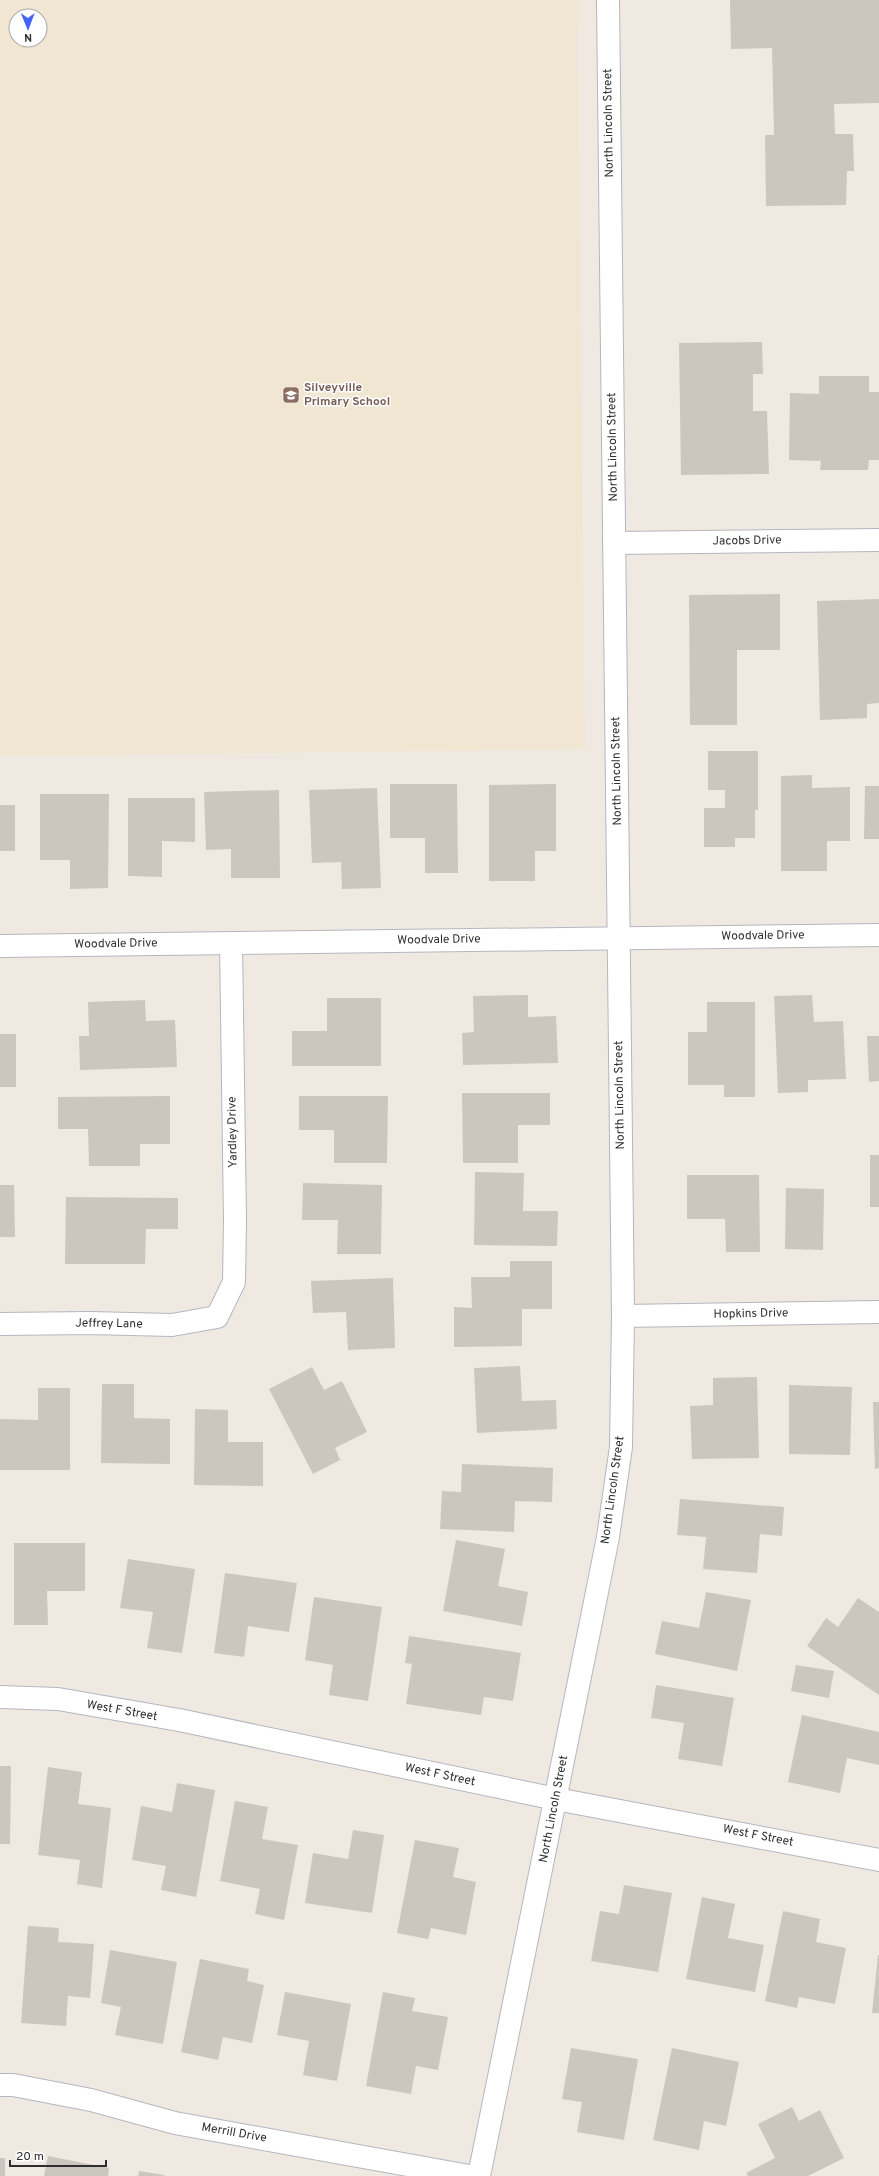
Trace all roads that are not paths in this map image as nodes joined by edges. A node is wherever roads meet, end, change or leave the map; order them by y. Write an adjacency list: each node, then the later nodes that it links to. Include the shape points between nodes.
1 (608, 0): 3 (street, North Lincoln Street)
2 (879, 540): 3 (street, Jacobs Drive)
3 (614, 542): 5 (street, North Lincoln Street)
4 (879, 935): 5 (street, Woodvale Drive)
5 (618, 938): 6 (street, Woodvale Drive); 9 (street, North Lincoln Street)
6 (231, 943): 7 (street, Woodvale Drive); 10 (street, Yardley Drive, via 234,1282)
7 (0, 946)
8 (879, 1312): 9 (street, Hopkins Drive)
9 (623, 1316): 13 (street, North Lincoln Street, via 621,1447 608,1537)
10 (217, 1317): 11 (street, Jeffrey Lane, via 172,1325)
11 (0, 1324)
12 (0, 1697): 13 (street, West F Street, via 58,1699 179,1720)
13 (556, 1799): 14 (street, West F Street); 17 (street, North Lincoln Street)
14 (879, 1860)
15 (0, 2085): 16 (street, Merrill Drive, via 13,2085 92,2100 175,2122)
16 (469, 2176)
17 (479, 2176)

